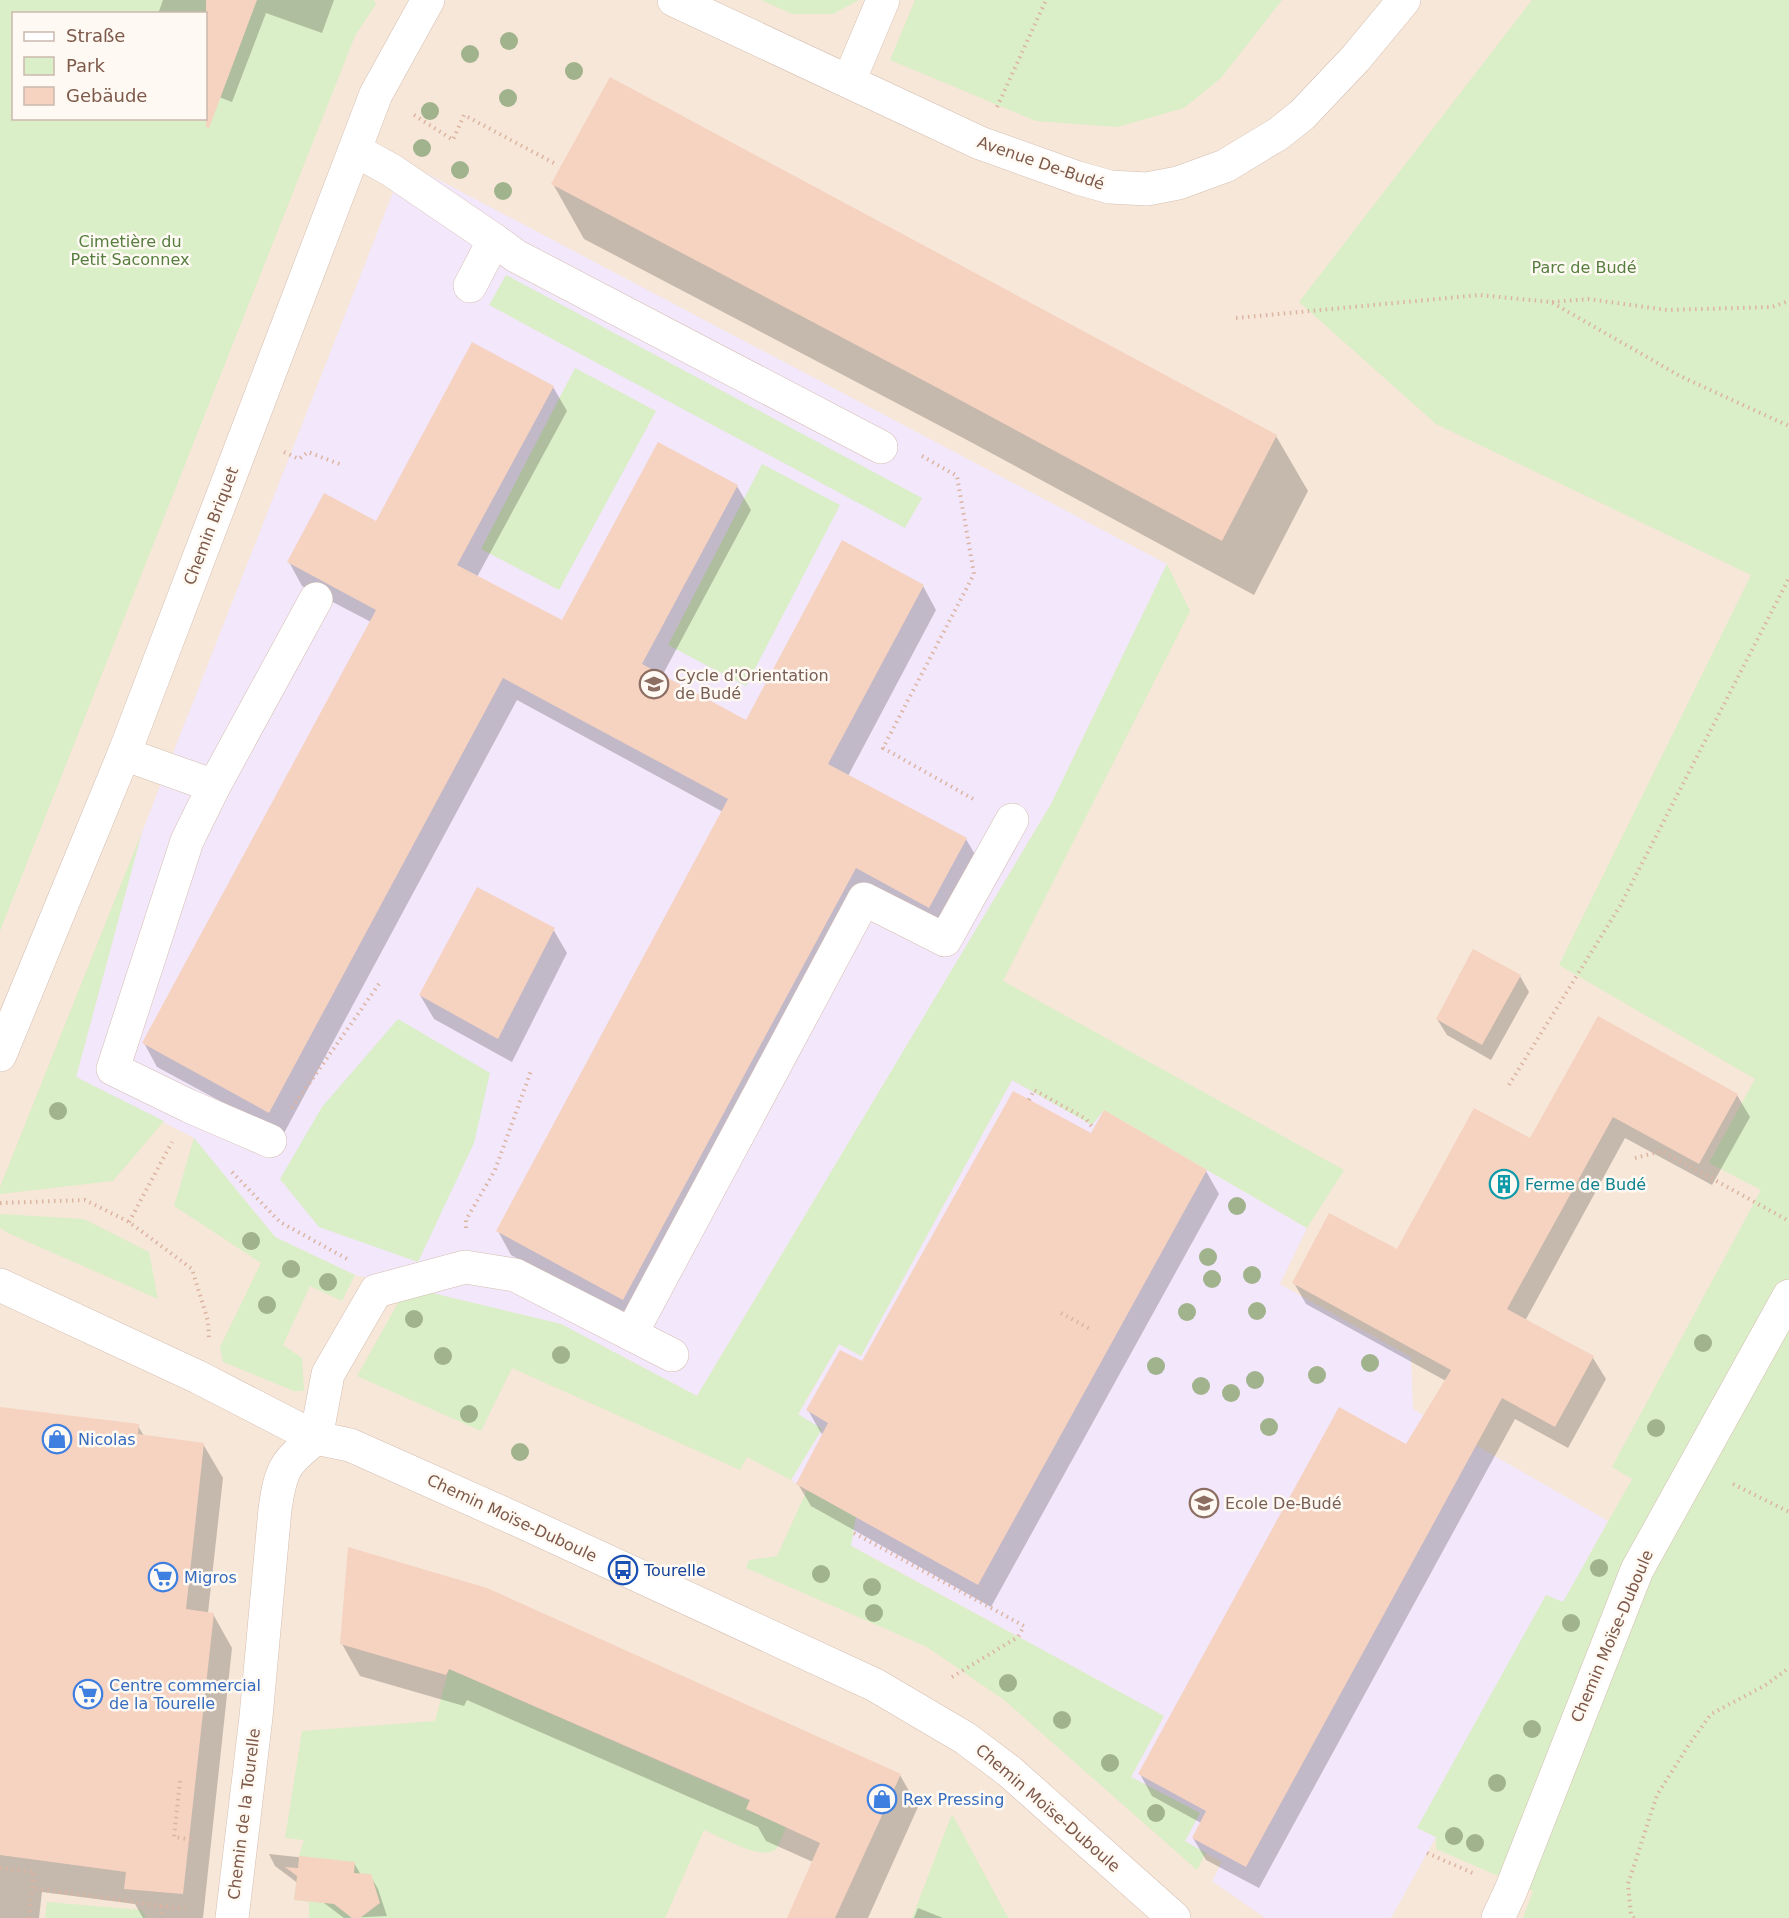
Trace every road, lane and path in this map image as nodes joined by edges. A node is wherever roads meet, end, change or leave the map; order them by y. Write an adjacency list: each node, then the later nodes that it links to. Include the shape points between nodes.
1 (428, 0): 9 (street, Chemin Briquet, via 376,94)
2 (674, 0): 6 (street, Avenue De-Budé)
3 (883, 0): 6 (street)
4 (1046, 0): 8 (path)
5 (1404, 0): 8 (street, Avenue De-Budé, via 1302,115 1225,166 1178,183 1147,189 1110,187)
6 (849, 81): 8 (street, Avenue De-Budé)
7 (414, 115): 10 (path, via 453,140 464,115)
8 (980, 143)
9 (355, 150): 11 (street); 22 (street, Chemin Briquet)
10 (554, 164)
11 (494, 240): 12 (street); 17 (street, via 516,256)
12 (470, 286)
13 (1789, 301): 14 (path, via 1772,307 1667,310 1588,298)
14 (1551, 302): 15 (path, via 1479,295); 16 (path, via 1680,376)
15 (1236, 318)
16 (1789, 426)
17 (881, 447): 24 (path, via 911,450 957,476 974,574 883,748)
18 (284, 452): 19 (path, via 299,459 308,452)
19 (342, 465)
20 (1789, 578): 28 (path, via 1620,906)
21 (316, 599): 23 (street)
22 (124, 754): 23 (street); 26 (street, Chemin Briquet)
23 (214, 786): 32 (street, via 187,841 113,1069)
24 (1012, 820): 44 (street, via 945,940 864,899)
25 (379, 984): 32 (path)
26 (0, 1055)
27 (531, 1071): 38 (path, via 495,1170 466,1220)
28 (1509, 1085)
29 (1029, 1100): 30 (path, via 1034,1090 1086,1119)
30 (1093, 1128)
31 (175, 1136): 37 (path)
32 (270, 1141)
33 (1635, 1158): 36 (path, via 1662,1151)
34 (230, 1169): 40 (path, via 280,1222 361,1266)
35 (0, 1203): 37 (path, via 85,1200)
36 (1789, 1221)
37 (129, 1222): 45 (path, via 192,1269 208,1321)
38 (465, 1267): 40 (street); 44 (street, via 515,1275)
39 (0, 1285): 47 (street, Chemin Moïse-Duboule, via 198,1377)
40 (376, 1291): 47 (street, via 328,1374)
41 (1789, 1296): 48 (street, Chemin Moïse-Duboule)
42 (1061, 1313): 43 (path)
43 (1092, 1330)
44 (631, 1334): 46 (street)
45 (209, 1340)
46 (672, 1355)
47 (316, 1438): 63 (street, Chemin de la Tourelle, via 294,1455 280,1478); 64 (street, Chemin Moïse-Duboule, via 350,1445 875,1685 965,1738 1009,1771)
48 (1695, 1464): 49 (path); 58 (street, Chemin Moïse-Duboule, via 1637,1570)
49 (1789, 1512)
50 (854, 1533): 52 (path, via 1024,1626 1018,1637)
51 (1789, 1668): 65 (path, via 1711,1714 1657,1795 1628,1884)
52 (952, 1677)
53 (180, 1781): 54 (path, via 174,1837)
54 (193, 1840)
55 (1427, 1852): 58 (path)
56 (0, 1868): 57 (path, via 34,1872)
57 (32, 1888): 59 (path); 61 (path)
58 (1505, 1904)
59 (161, 1906): 60 (path); 62 (path)
60 (185, 1910)
61 (29, 1918)
62 (162, 1918)
63 (232, 1918)
64 (1174, 1918)
65 (1634, 1918)

